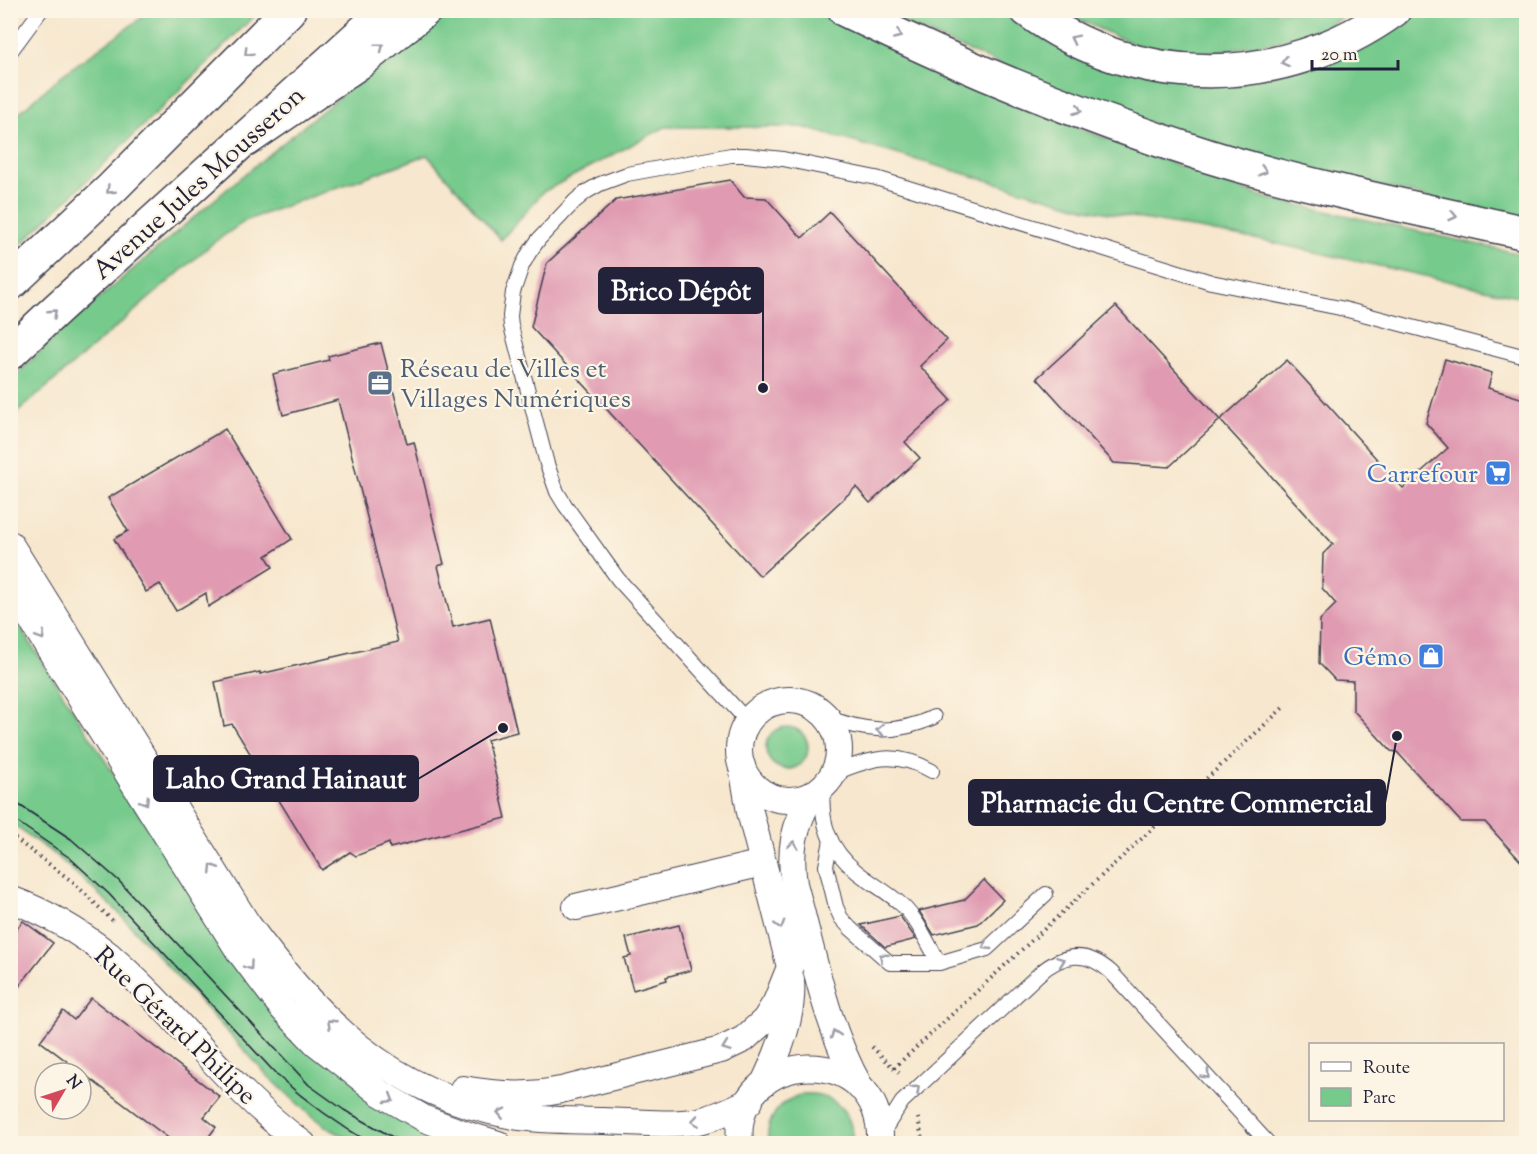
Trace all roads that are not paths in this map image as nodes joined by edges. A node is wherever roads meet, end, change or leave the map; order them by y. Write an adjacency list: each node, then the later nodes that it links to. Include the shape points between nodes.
1 (41, 10): 8 (lane)
2 (387, 10): 9 (main road, Avenue Jules Mousseron)
3 (425, 10): 9 (main road, one-way to 3, via 360,62)
4 (845, 10): 10 (main road, one-way to 10, via 966,65 1156,139 1313,184)
5 (1027, 10): 6 (main road, one-way to 5, via 1343,42 1320,51 1270,66 1217,71 1167,68 1113,56 1069,37)
6 (1394, 10)
7 (288, 11): 11 (main road, Avenue Jules Mousseron, one-way to 11)
8 (10, 52)
9 (246, 140): 12 (main road, Avenue Jules Mousseron, one-way to 9)
10 (1527, 233)
11 (10, 284)
12 (10, 353)
13 (1527, 357): 18 (lane, via 1340,308 1211,282 894,183 783,159 731,155 627,174 600,184 575,201 539,239 522,266 513,292 511,326 544,452 557,492 618,579)
14 (10, 544): 29 (street, one-way to 14, via 350,1041 318,1011 260,941)
15 (10, 586): 34 (street, one-way to 34, via 239,951 283,1009 316,1043 380,1093 426,1119)
16 (827, 717): 17 (lane, one-way to 16, via 915,726 872,730); 18 (street, via 810,704 790,700 763,707); 21 (street, via 835,728 839,754)
17 (934, 717)
18 (748, 722): 19 (street, via 740,746)
19 (742, 766): 21 (street, via 753,784 771,796 792,800); 23 (street)
20 (932, 771): 21 (lane, via 909,760 867,761)
21 (823, 785): 22 (lane, via 823,819); 30 (street, one-way to 21, via 834,1032 794,884 793,838 798,820)
22 (831, 840): 27 (lane, via 847,863 912,916); 27 (lane, one-way to 22, via 890,963 841,918 826,866)
23 (763, 863): 26 (street); 28 (street, one-way to 28)
24 (1046, 894): 27 (lane, one-way to 27, via 987,949)
25 (10, 899): 33 (street, Rue Gérard Philipe, via 37,910 110,956 276,1122)
26 (576, 907)
27 (939, 963)
28 (790, 967): 29 (street, one-way to 29, via 765,1020 744,1039 721,1050 544,1094 474,1091); 31 (street, via 789,1018 775,1060)
29 (403, 1078): 31 (street, one-way to 29, via 718,1116 698,1121 554,1120 514,1116 475,1106)
30 (860, 1087): 31 (street, via 833,1070 809,1066 784,1071); 32 (street, via 877,1112)
31 (757, 1092): 35 (street, via 741,1123)
32 (881, 1139): 36 (lane, one-way to 36, via 902,1102 1039,974 1058,960 1076,956 1095,961 1111,972)
33 (303, 1143)
34 (498, 1143)
35 (740, 1143)
36 (1269, 1143)

